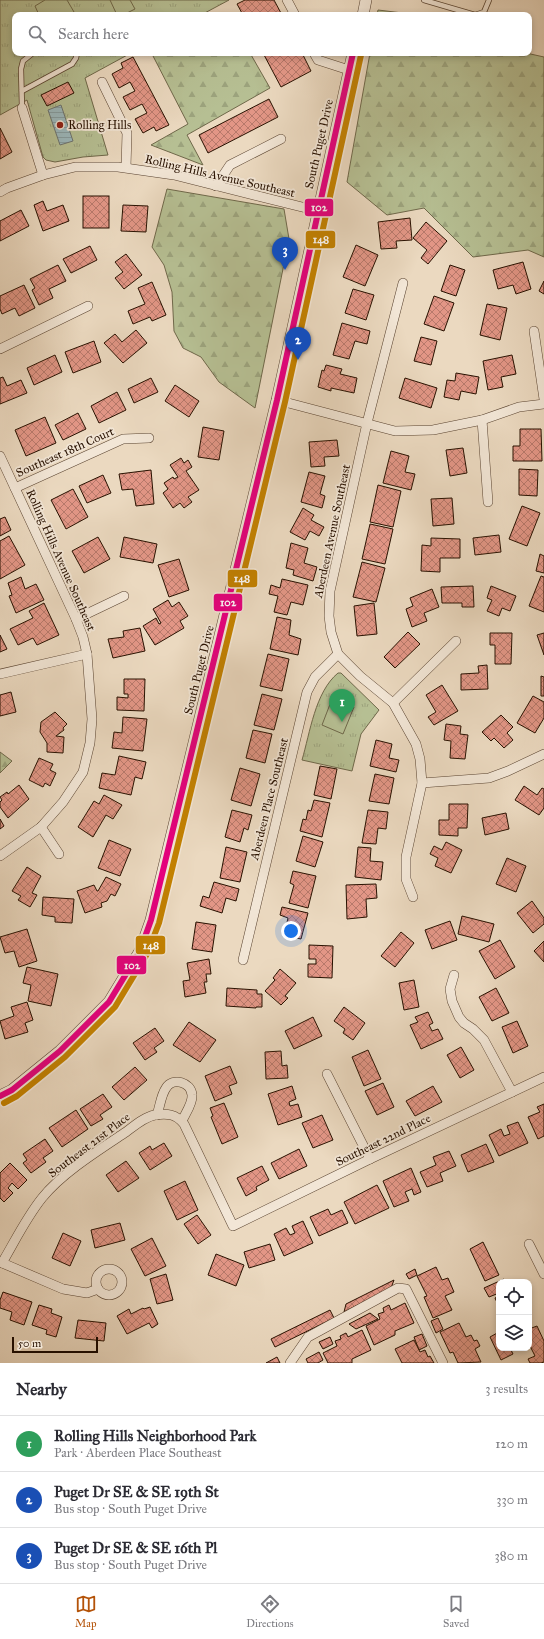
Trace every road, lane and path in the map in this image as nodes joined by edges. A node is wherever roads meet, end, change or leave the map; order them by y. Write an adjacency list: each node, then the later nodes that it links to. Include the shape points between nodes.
1 (287, 0): 5 (street)
2 (366, 0): 6 (street)
3 (424, 0): 7 (lane)
4 (489, 0): 8 (lane)
5 (293, 12)
6 (364, 12)
7 (468, 12)
8 (484, 12)
9 (29, 56): 15 (lane, via 23,61 21,69)
10 (76, 56): 15 (lane, via 72,64)
11 (316, 56): 13 (street, via 318,60)
12 (352, 56): 13 (street, South Puget Drive)
13 (349, 70): 22 (street, South Puget Drive)
14 (102, 82): 18 (street, via 127,133)
15 (22, 91): 16 (lane)
16 (22, 108): 19 (street)
17 (281, 139): 20 (street, via 230,165)
18 (126, 167): 19 (street, Rolling Hills Avenue Southeast, via 75,168); 20 (street, Rolling Hills Avenue Southeast, via 174,175)
19 (43, 175): 21 (street, Rolling Hills Avenue Southeast)
20 (216, 186): 22 (street, Rolling Hills Avenue Southeast)
21 (0, 192)
22 (318, 211): 28 (street, South Puget Drive)
23 (403, 283): 31 (street, Aberdeen Avenue Southeast)
24 (88, 306): 26 (street)
25 (534, 331): 27 (street)
26 (0, 349)
27 (544, 399)
28 (277, 400): 31 (street); 54 (street, South Puget Drive, via 151,920 140,951 109,1002 60,1051 12,1090)
29 (544, 404): 30 (street, via 519,407)
30 (482, 420): 31 (street, via 433,430 395,431); 35 (street)
31 (367, 423): 40 (street, Aberdeen Avenue Southeast, via 330,591 331,632)
32 (149, 438): 34 (street, Southeast 18th Court, via 123,439)
33 (0, 456): 34 (street, Rolling Hills Avenue Southeast)
34 (15, 488): 37 (street, Rolling Hills Avenue Southeast)
35 (488, 502)
36 (124, 596): 37 (street)
37 (76, 619): 39 (street, Rolling Hills Avenue Southeast)
38 (456, 641): 42 (street)
39 (87, 654): 41 (street); 45 (street, Rolling Hills Avenue Southeast, via 92,719 90,743 83,772 63,802)
40 (338, 654): 42 (street, Aberdeen Avenue Southeast); 49 (street, Aberdeen Place Southeast, via 315,677 307,692)
41 (0, 674)
42 (393, 703): 44 (street, Aberdeen Avenue Southeast, via 416,744)
43 (544, 754): 44 (street, via 489,778)
44 (422, 783): 48 (street, Aberdeen Avenue Southeast, via 406,857 406,879)
45 (41, 827): 46 (street); 47 (street, Rolling Hills Avenue Southeast)
46 (59, 854)
47 (0, 856)
48 (413, 897)
49 (243, 960)
50 (454, 975): 53 (street, via 450,990 452,1001 464,1023 473,1028 484,1040)
51 (327, 1074): 57 (street)
52 (544, 1077): 53 (street, Southeast 22nd Place)
53 (512, 1092): 57 (street, Southeast 22nd Place)
54 (0, 1096)
55 (162, 1114): 56 (street, via 175,1115); 56 (street, via 165,1089 172,1083 181,1082 189,1087 192,1095); 59 (street, Southeast 21st Place, via 143,1120 60,1179 38,1204)
56 (182, 1121): 57 (street, Southeast 22nd Place, via 233,1226)
57 (370, 1159)
58 (529, 1244): 60 (street)
59 (1, 1262): 61 (street, via 63,1289 87,1293)
60 (544, 1274)
61 (98, 1290)
62 (290, 1363): 63 (street, via 308,1337 398,1288 406,1289)
63 (443, 1363)

